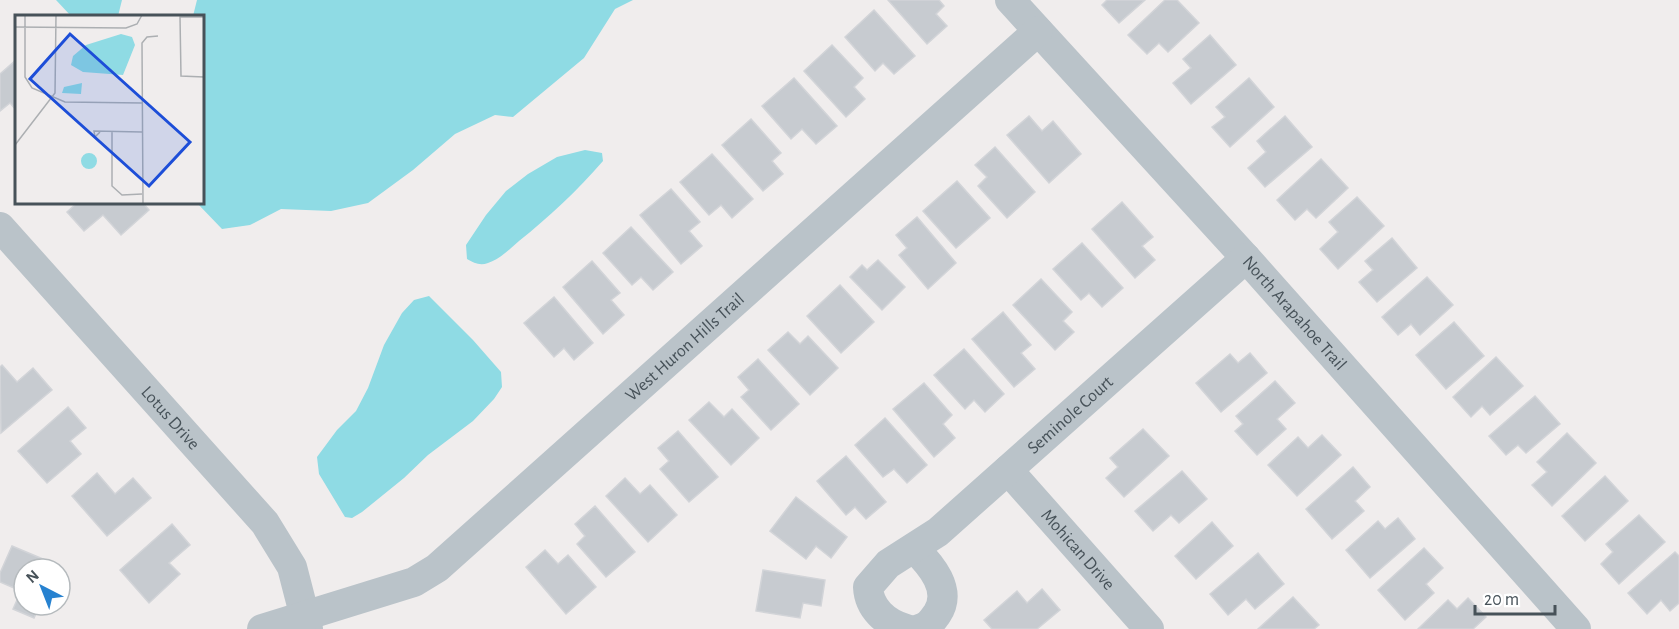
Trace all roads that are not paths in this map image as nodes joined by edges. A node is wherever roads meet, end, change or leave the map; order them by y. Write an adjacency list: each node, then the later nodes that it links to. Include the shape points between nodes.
1 (1010, 0): 2 (street, North Arapahoe Trail)
2 (1038, 31): 4 (street, North Arapahoe Trail); 7 (street, West Huron Hills Trail, via 437,568 414,582)
3 (0, 227): 7 (street, Lotus Drive, via 265,523 292,567)
4 (1245, 258): 5 (street, Seminole Court); 12 (street, North Arapahoe Trail)
5 (1008, 470): 6 (street, Seminole Court, via 938,532); 11 (street, Mohican Drive)
6 (914, 548): 9 (street, Seminole Court, via 888,564 868,586 868,599 876,612); 10 (street, via 927,560 943,591 940,608 929,626)
7 (306, 623): 8 (street, West Huron Hills Trail)
8 (262, 629)
9 (906, 629)
10 (919, 629)
11 (1149, 629)
12 (1576, 629)

